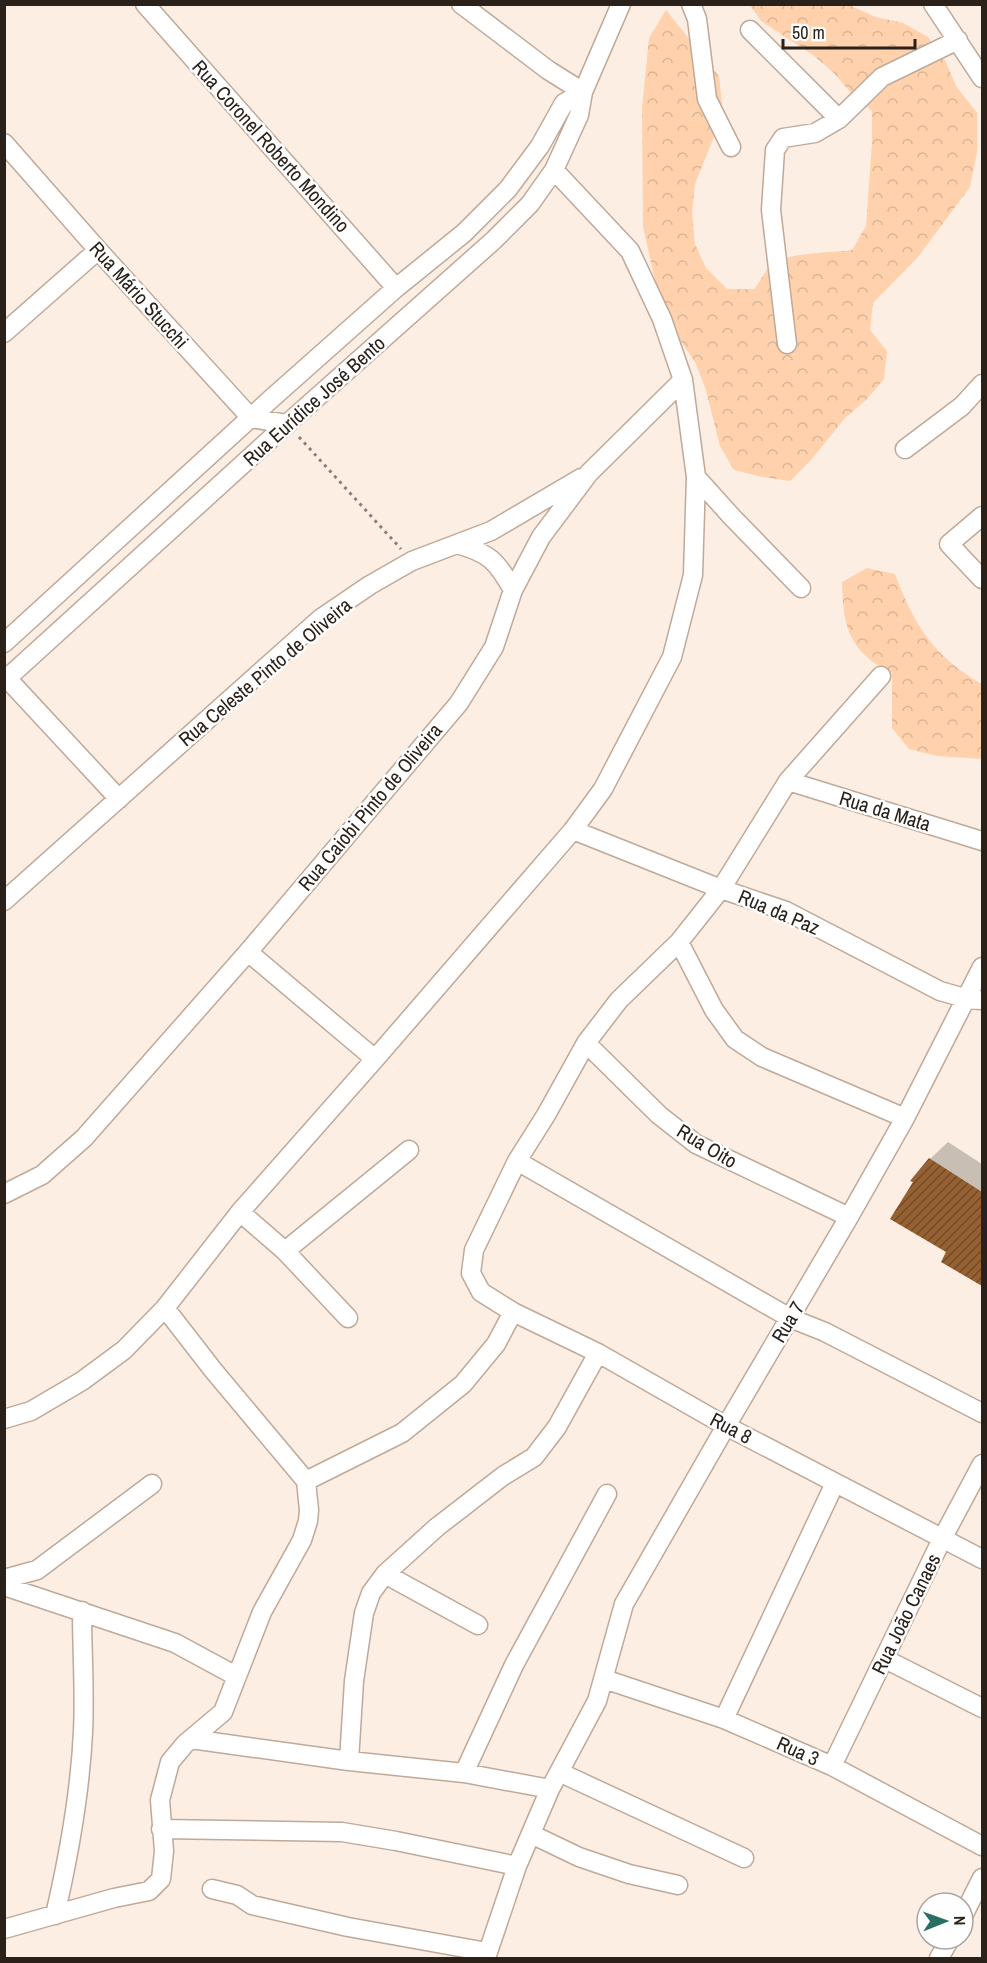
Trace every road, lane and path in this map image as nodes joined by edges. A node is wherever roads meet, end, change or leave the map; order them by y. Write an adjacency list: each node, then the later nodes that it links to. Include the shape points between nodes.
1 (145, 4): 15 (street, Rua Coronel Roberto Mondino)
2 (461, 4): 9 (street)
3 (621, 4): 9 (street, Rua Eurídice José Bento)
4 (691, 4): 12 (street, via 697,19 707,99)
5 (933, 4): 7 (street)
6 (750, 30): 10 (street)
7 (958, 40): 8 (street); 10 (street, via 882,77)
8 (982, 78)
9 (583, 92): 13 (street, Rua Eurídice José Bento, via 579,115); 15 (street, Rua Eurídice José Bento, via 564,104 540,146 508,189 464,233)
10 (839, 119): 17 (street, via 815,133 783,138 775,150 771,210)
11 (4, 143): 14 (street, Rua Mário Stucchi)
12 (731, 147)
13 (554, 170): 18 (street, via 630,251 662,319); 21 (street, Rua Eurídice José Bento, via 530,204 494,240)
14 (98, 250): 16 (street); 20 (street, Rua Mário Stucchi)
15 (396, 288): 20 (street, Rua Eurídice José Bento)
16 (4, 333)
17 (787, 344)
18 (683, 380): 23 (street, Rua Caiobi Pinto de Oliveira); 24 (street)
19 (982, 384): 22 (street, via 962,406)
20 (251, 418): 21 (street); 31 (street, Rua Eurídice José Bento)
21 (287, 424): 27 (path); 33 (street, Rua Eurídice José Bento)
22 (905, 449)
23 (589, 473): 26 (street, Rua Celeste Pinto de Oliveira, via 508,521); 30 (street, Rua Caiobi Pinto de Oliveira, via 541,537)
24 (696, 477): 29 (street); 36 (street, via 693,575 672,657 603,789)
25 (982, 516): 28 (street, via 949,544)
26 (457, 544): 27 (street, Rua Celeste Pinto de Oliveira); 30 (street, via 490,557)
27 (412, 561): 35 (street, Rua Celeste Pinto de Oliveira, via 320,619)
28 (982, 579)
29 (801, 588)
30 (513, 590): 41 (street, Rua Caiobi Pinto de Oliveira, via 494,647 459,703)
31 (4, 643)
32 (881, 676): 34 (street)
33 (6, 678): 35 (street)
34 (788, 781): 37 (street, Rua da Mata); 38 (street)
35 (119, 799): 39 (street, Rua Celeste Pinto de Oliveira)
36 (573, 830): 38 (street, Rua da Paz); 45 (street)
37 (982, 841)
38 (721, 888): 40 (street); 43 (street, Rua da Paz, via 786,911 940,991)
39 (4, 901)
40 (679, 942): 44 (street, via 619,1000); 46 (street, via 714,1010 735,1039 762,1057)
41 (248, 952): 45 (street); 49 (street, Rua Caiobi Pinto de Oliveira, via 84,1138 42,1174)
42 (982, 967): 43 (street, Rua 7)
43 (975, 999): 46 (street, Rua 7)
44 (586, 1043): 48 (street); 51 (street, Rua Oito, via 659,1115 696,1144)
45 (375, 1059): 50 (street)
46 (905, 1118): 51 (street, Rua 7)
47 (409, 1150): 52 (street)
48 (517, 1161): 54 (street, Rua 8, via 474,1250 471,1273 481,1292); 56 (street)
49 (4, 1194)
50 (240, 1212): 52 (street); 53 (street)
51 (849, 1217): 56 (street, Rua 7)
52 (285, 1251): 55 (street)
53 (165, 1308): 59 (street, via 124,1350 82,1381 31,1411); 62 (street)
54 (513, 1312): 57 (street, Rua 8); 62 (street, via 496,1344 464,1384 402,1433)
55 (348, 1318)
56 (790, 1318): 58 (street); 60 (street, Rua 7)
57 (598, 1353): 60 (street, Rua 8); 68 (street, via 557,1427 534,1458 503,1476 437,1527)
58 (982, 1413)
59 (4, 1419)
60 (726, 1426): 63 (street, Rua 8); 75 (street, Rua 7, via 624,1604)
61 (982, 1464): 66 (street, Rua João Canaes)
62 (306, 1481): 74 (street, via 309,1510 302,1540 262,1611)
63 (835, 1483): 66 (street, Rua 8); 77 (street)
64 (152, 1484): 69 (street, via 37,1570)
65 (607, 1494): 82 (street, via 514,1665)
66 (942, 1539): 67 (street, Rua 8); 73 (street, Rua João Canaes)
67 (982, 1559)
68 (385, 1574): 72 (street); 79 (street, via 371,1593 364,1613 354,1681)
69 (4, 1579)
70 (4, 1586): 71 (street)
71 (82, 1611): 74 (street, via 175,1642); 93 (street, via 83,1731 79,1780)
72 (478, 1624)
73 (885, 1659): 76 (street); 80 (street, Rua João Canaes)
74 (236, 1676): 78 (street, via 223,1712)
75 (604, 1679): 77 (street, Rua 3); 81 (street, Rua 7, via 597,1701)
76 (982, 1708)
77 (724, 1719): 80 (street, Rua 3)
78 (191, 1739): 79 (street); 84 (street, via 170,1762 160,1800)
79 (349, 1761): 82 (street)
80 (832, 1766): 86 (street, Rua 3)
81 (559, 1772): 83 (street, Rua 7); 87 (street)
82 (464, 1773): 83 (street)
83 (550, 1789): 85 (street, Rua 7)
84 (161, 1829): 88 (street, via 342,1832); 93 (street, via 161,1879 149,1891)
85 (531, 1834): 88 (street, Rua 7); 90 (street, via 579,1857)
86 (982, 1846)
87 (744, 1858)
88 (517, 1866): 95 (street, Rua 7)
89 (982, 1878): 92 (street)
90 (678, 1885)
91 (212, 1889): 95 (street, via 237,1894 252,1905)
92 (975, 1892)
93 (55, 1915): 94 (street)
94 (4, 1929)
95 (487, 1955)

